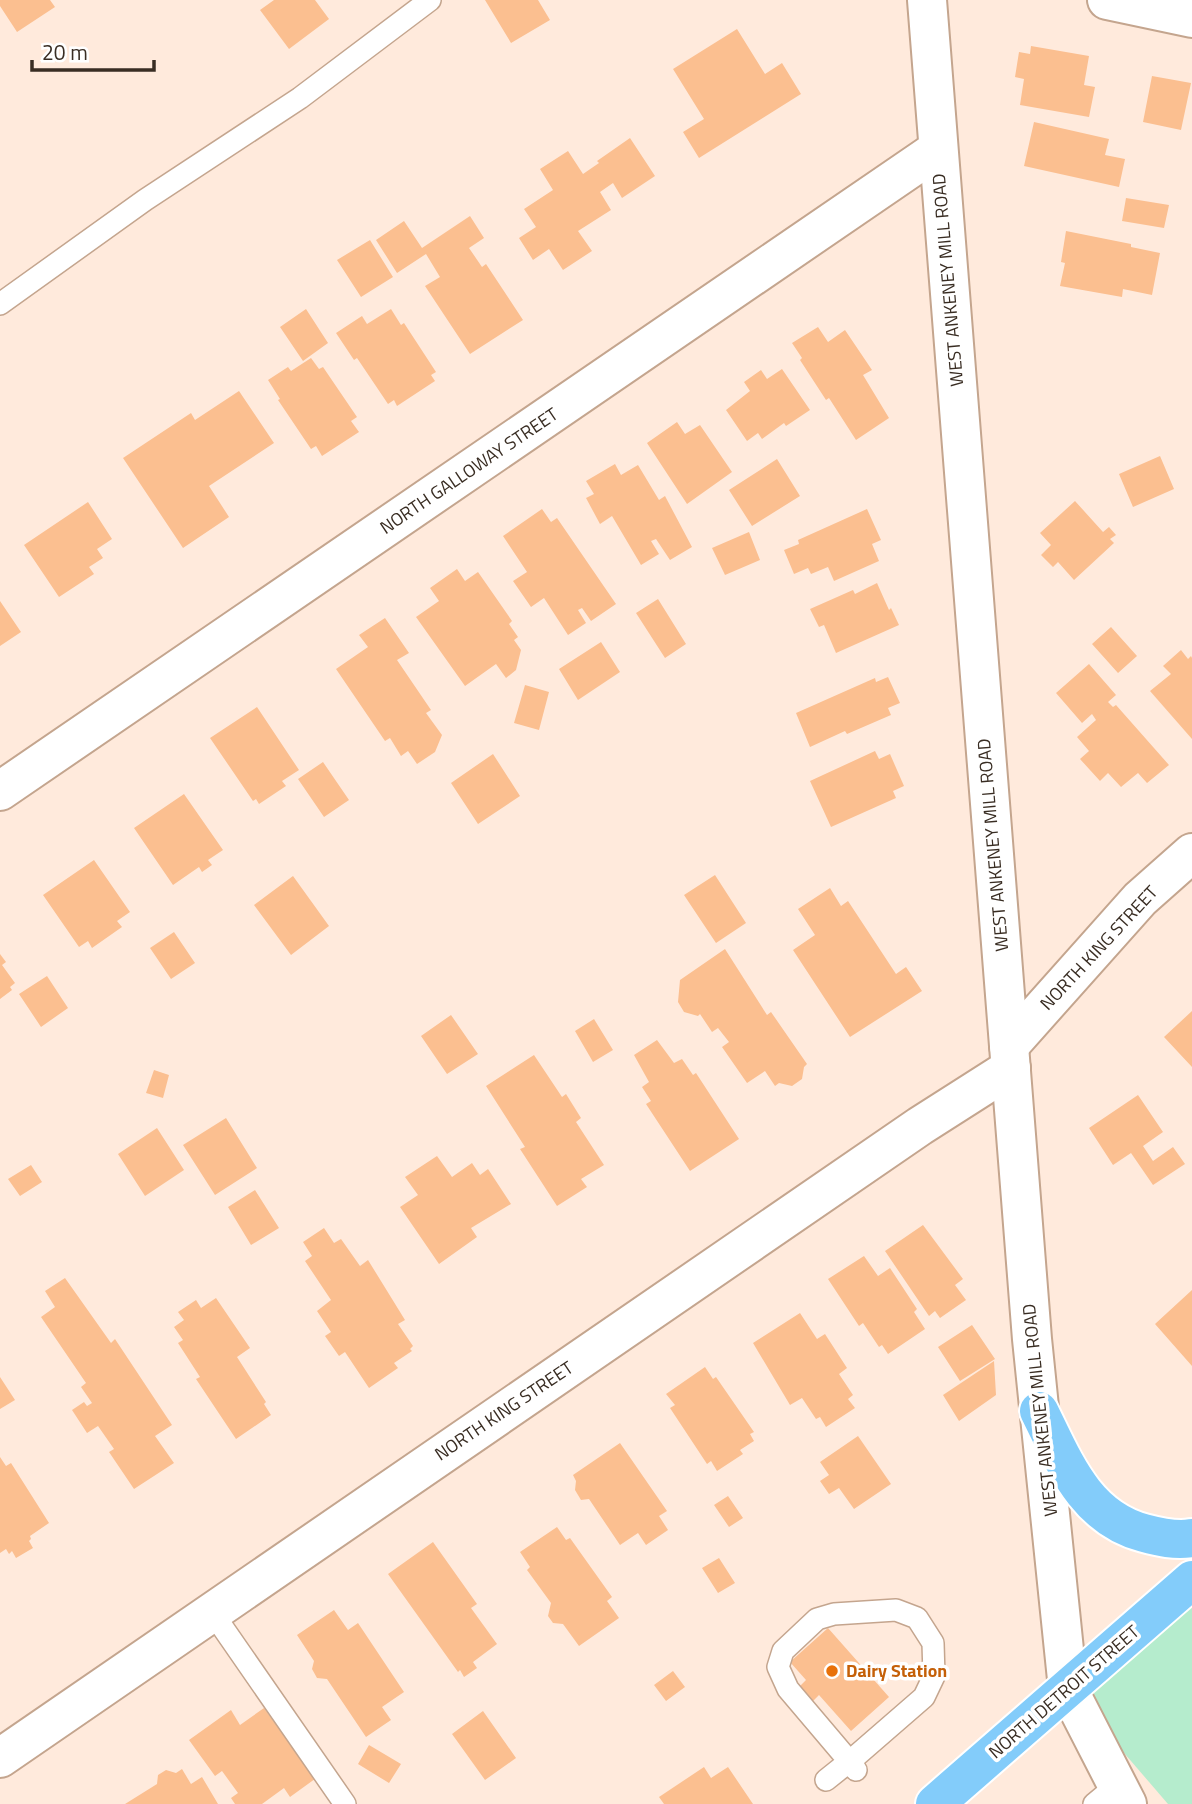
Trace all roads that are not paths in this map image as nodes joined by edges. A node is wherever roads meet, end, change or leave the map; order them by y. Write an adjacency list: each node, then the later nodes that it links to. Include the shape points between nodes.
1 (430, 0): 6 (lane, via 300,98 145,200)
2 (926, 0): 5 (street, WEST ANKENEY MILL ROAD)
3 (1108, 0): 4 (street)
4 (1192, 18)
5 (937, 150): 7 (street, NORTH GALLOWAY STREET); 9 (street, WEST ANKENEY MILL ROAD)
6 (0, 304)
7 (0, 791)
8 (1192, 853): 9 (street, NORTH KING STREET, via 1140,899)
9 (1010, 1057): 10 (street, WEST ANKENEY MILL ROAD); 13 (street, NORTH KING STREET, via 920,1126)
10 (1039, 1411): 11 (highway, via 1069,1472 1101,1513 1134,1531 1160,1538); 14 (street, WEST ANKENEY MILL ROAD)
11 (1192, 1538)
12 (1192, 1580): 14 (highway, NORTH DETROIT STREET)
13 (212, 1612): 15 (street, NORTH KING STREET); 19 (lane)
14 (1068, 1689): 18 (street); 20 (highway, NORTH DETROIT STREET)
15 (0, 1758)
16 (853, 1765): 16 (lane, via 924,1697 934,1676 933,1643 917,1618 896,1610 817,1619 783,1651 778,1667 788,1689); 17 (lane)
17 (827, 1780)
18 (1113, 1798)
19 (345, 1804)
20 (935, 1804)

